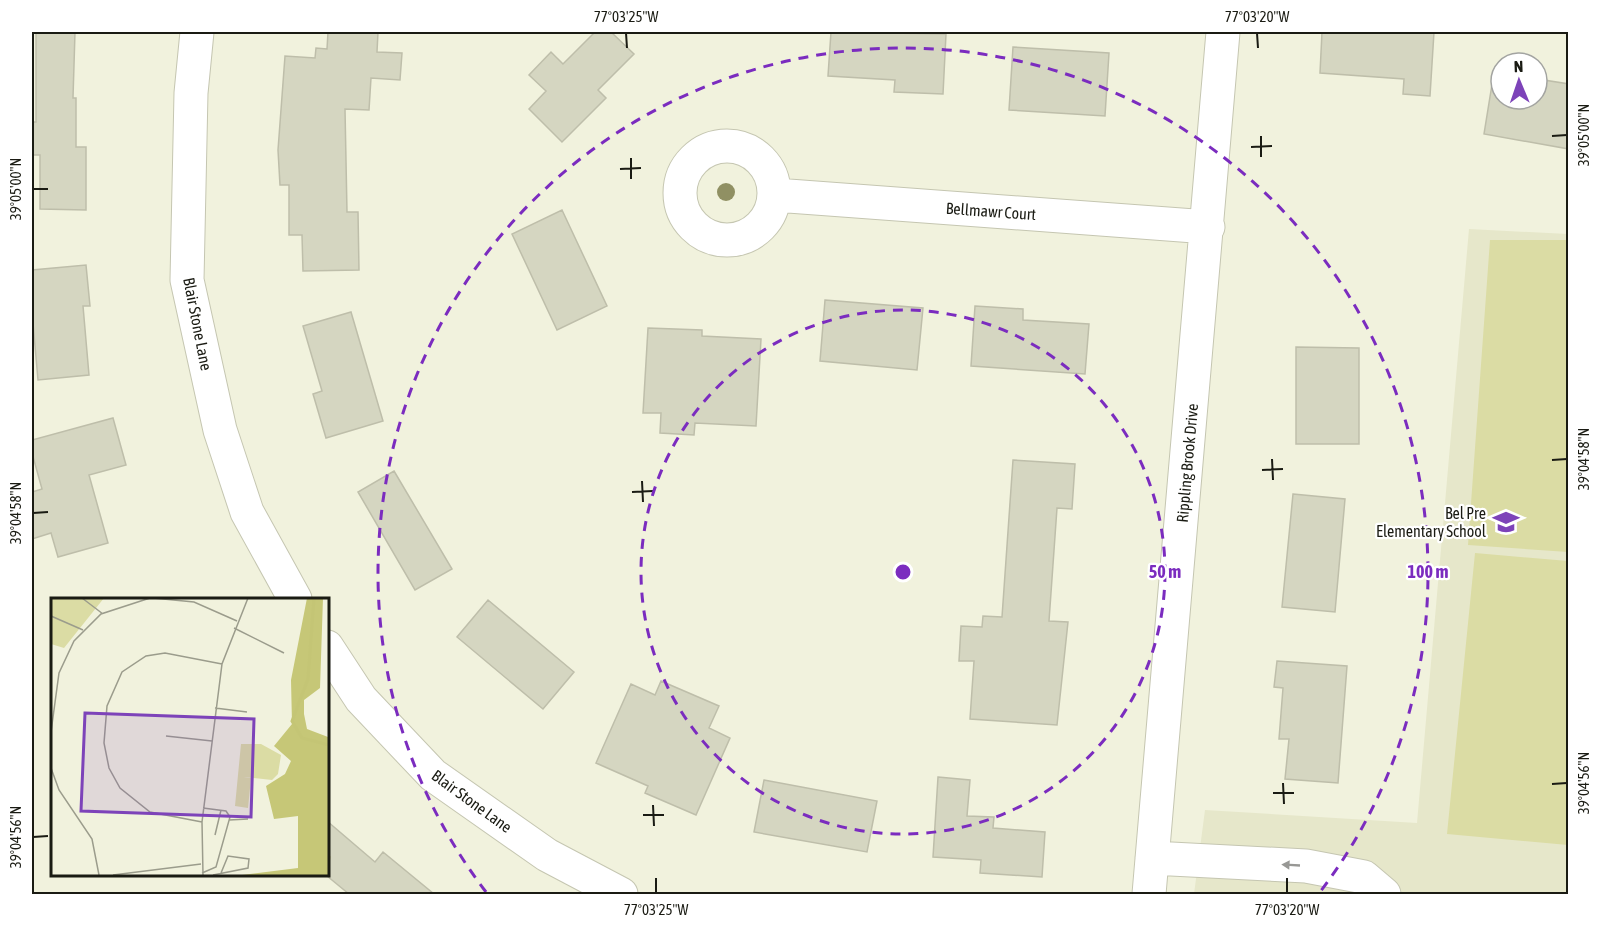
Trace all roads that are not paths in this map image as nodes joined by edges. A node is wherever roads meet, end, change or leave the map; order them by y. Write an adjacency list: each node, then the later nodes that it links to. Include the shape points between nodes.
1 (196, 32): 5 (street, Blair Stone Lane, via 191,93 188,280 220,430 247,512)
2 (1223, 32): 4 (street, Rippling Brook Drive)
3 (775, 195): 4 (street, Bellmawr Court)
4 (1208, 227): 7 (street, Rippling Brook Drive)
5 (294, 598)
6 (328, 649): 9 (street, Blair Stone Lane, via 361,699 433,775 547,855)
7 (1152, 858): 8 (street, one-way to 7, via 1306,866); 10 (street, Rippling Brook Drive)
8 (1320, 882): 11 (street, via 1364,877)
9 (621, 894)
10 (1149, 894)
11 (1384, 894)

